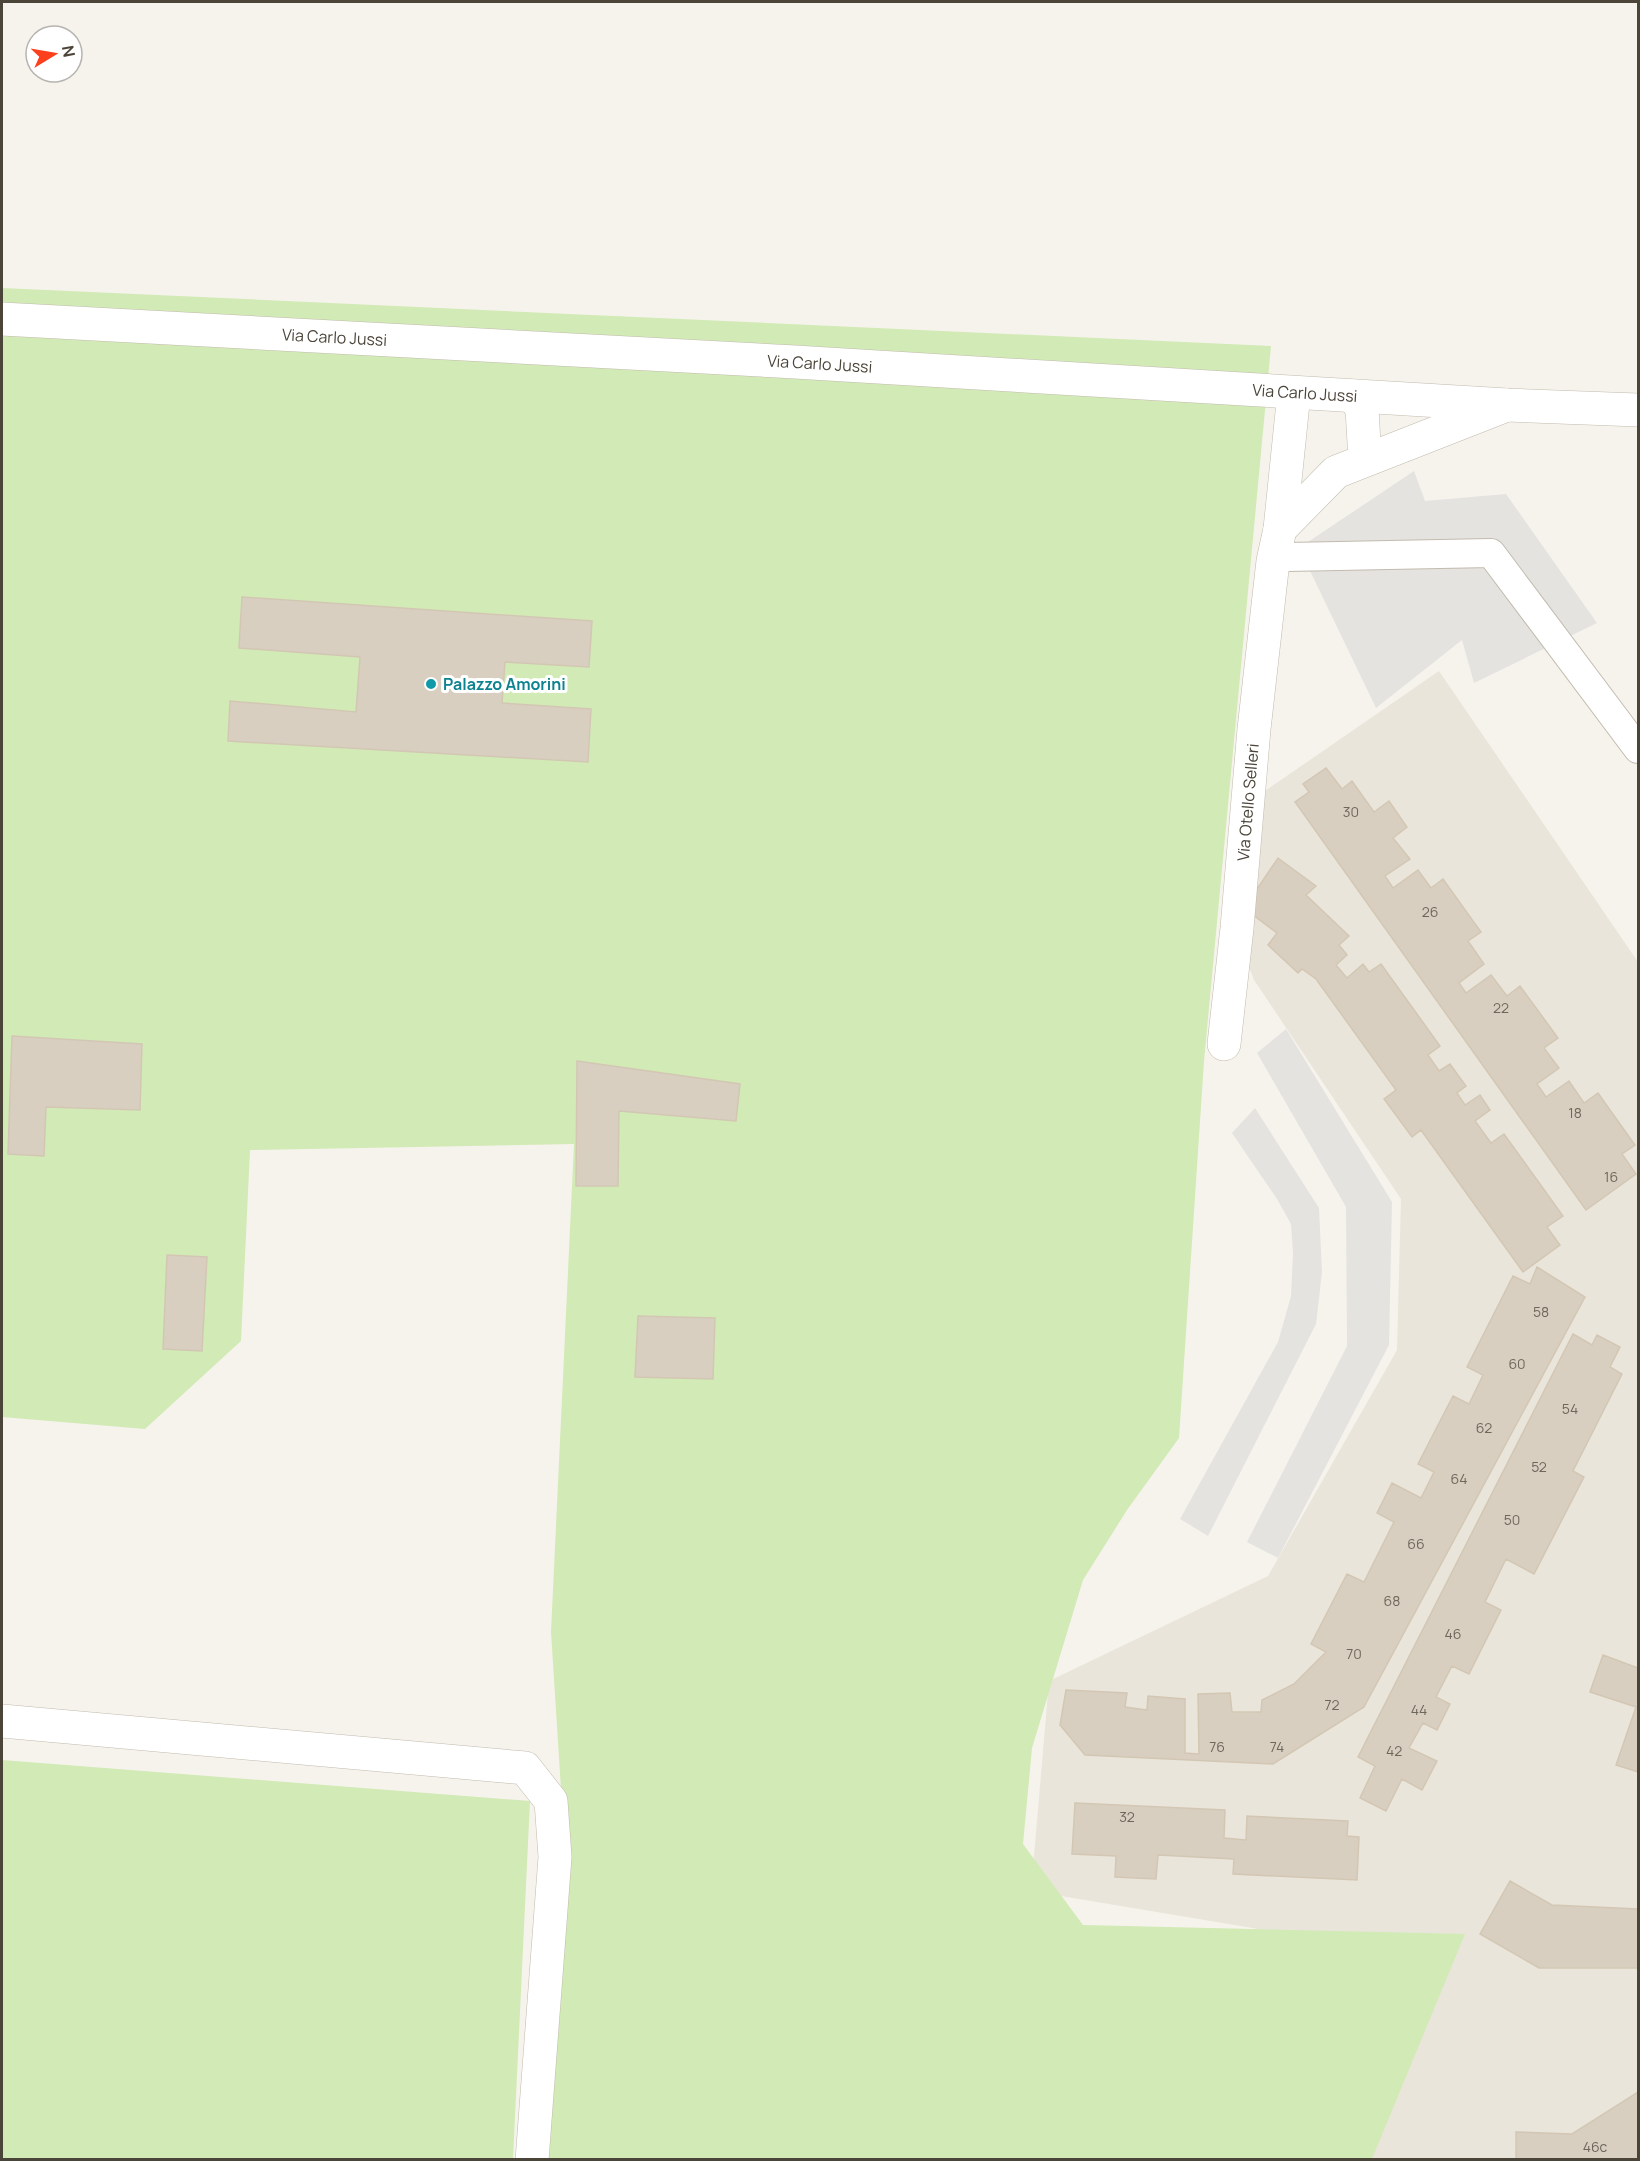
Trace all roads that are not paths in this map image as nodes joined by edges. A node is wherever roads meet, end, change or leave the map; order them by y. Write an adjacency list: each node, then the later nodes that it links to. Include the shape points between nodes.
1 (2, 320): 2 (street, Via Carlo Jussi)
2 (1294, 393): 3 (street, Via Carlo Jussi); 7 (street, Via Otello Selleri)
3 (1354, 396): 4 (street, Via Carlo Jussi); 6 (street, via 1362,409)
4 (1508, 405): 5 (street, Via Carlo Jussi); 6 (street)
5 (1638, 410)
6 (1365, 460): 7 (street, via 1336,472)
7 (1280, 529): 8 (street, Via Otello Selleri)
8 (1273, 561): 9 (street, via 1287,557 1491,553); 10 (street, Via Otello Selleri)
9 (1638, 749)
10 (1224, 1044)
11 (2, 1721): 12 (street, via 525,1768 551,1801 555,1857)
12 (532, 2160)

